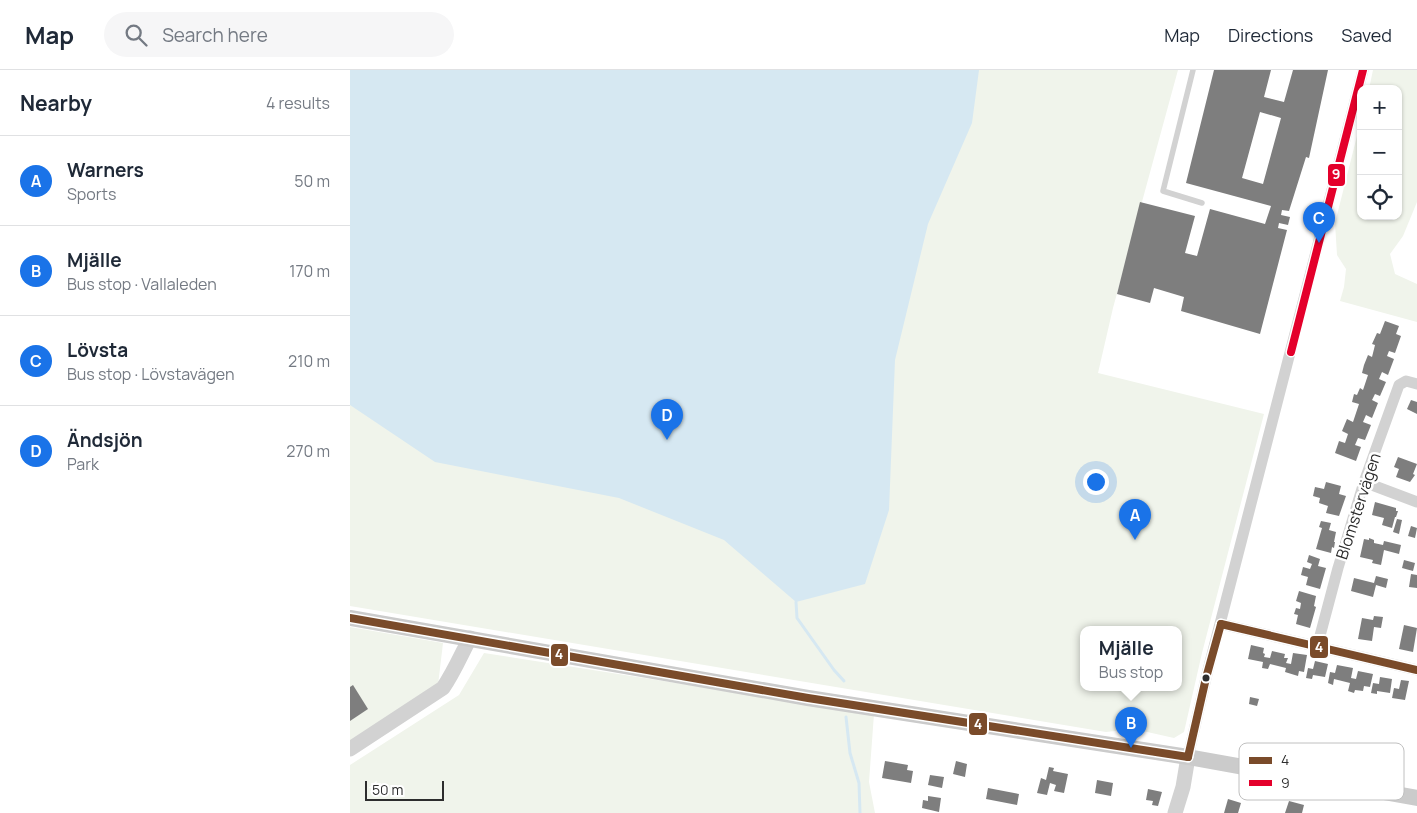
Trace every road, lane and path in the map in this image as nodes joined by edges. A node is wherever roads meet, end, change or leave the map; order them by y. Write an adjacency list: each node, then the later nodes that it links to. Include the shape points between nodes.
1 (1193, 70): 3 (lane, via 1163,192)
2 (1363, 70): 8 (street)
3 (1202, 203)
4 (1417, 384): 5 (street, Blomstervägen, via 1406,381 1399,385)
5 (1364, 482): 6 (street); 10 (street, Blomstervägen)
6 (1417, 502)
7 (350, 618): 9 (main road)
8 (1220, 624): 10 (street); 13 (street)
9 (470, 638): 12 (street, via 443,688); 13 (main road, via 798,696)
10 (1317, 647): 11 (street)
11 (1417, 670)
12 (350, 749)
13 (1188, 757): 14 (main road); 17 (street)
14 (1239, 766)
15 (1404, 796): 16 (main road)
16 (1417, 798)
17 (1175, 813)

